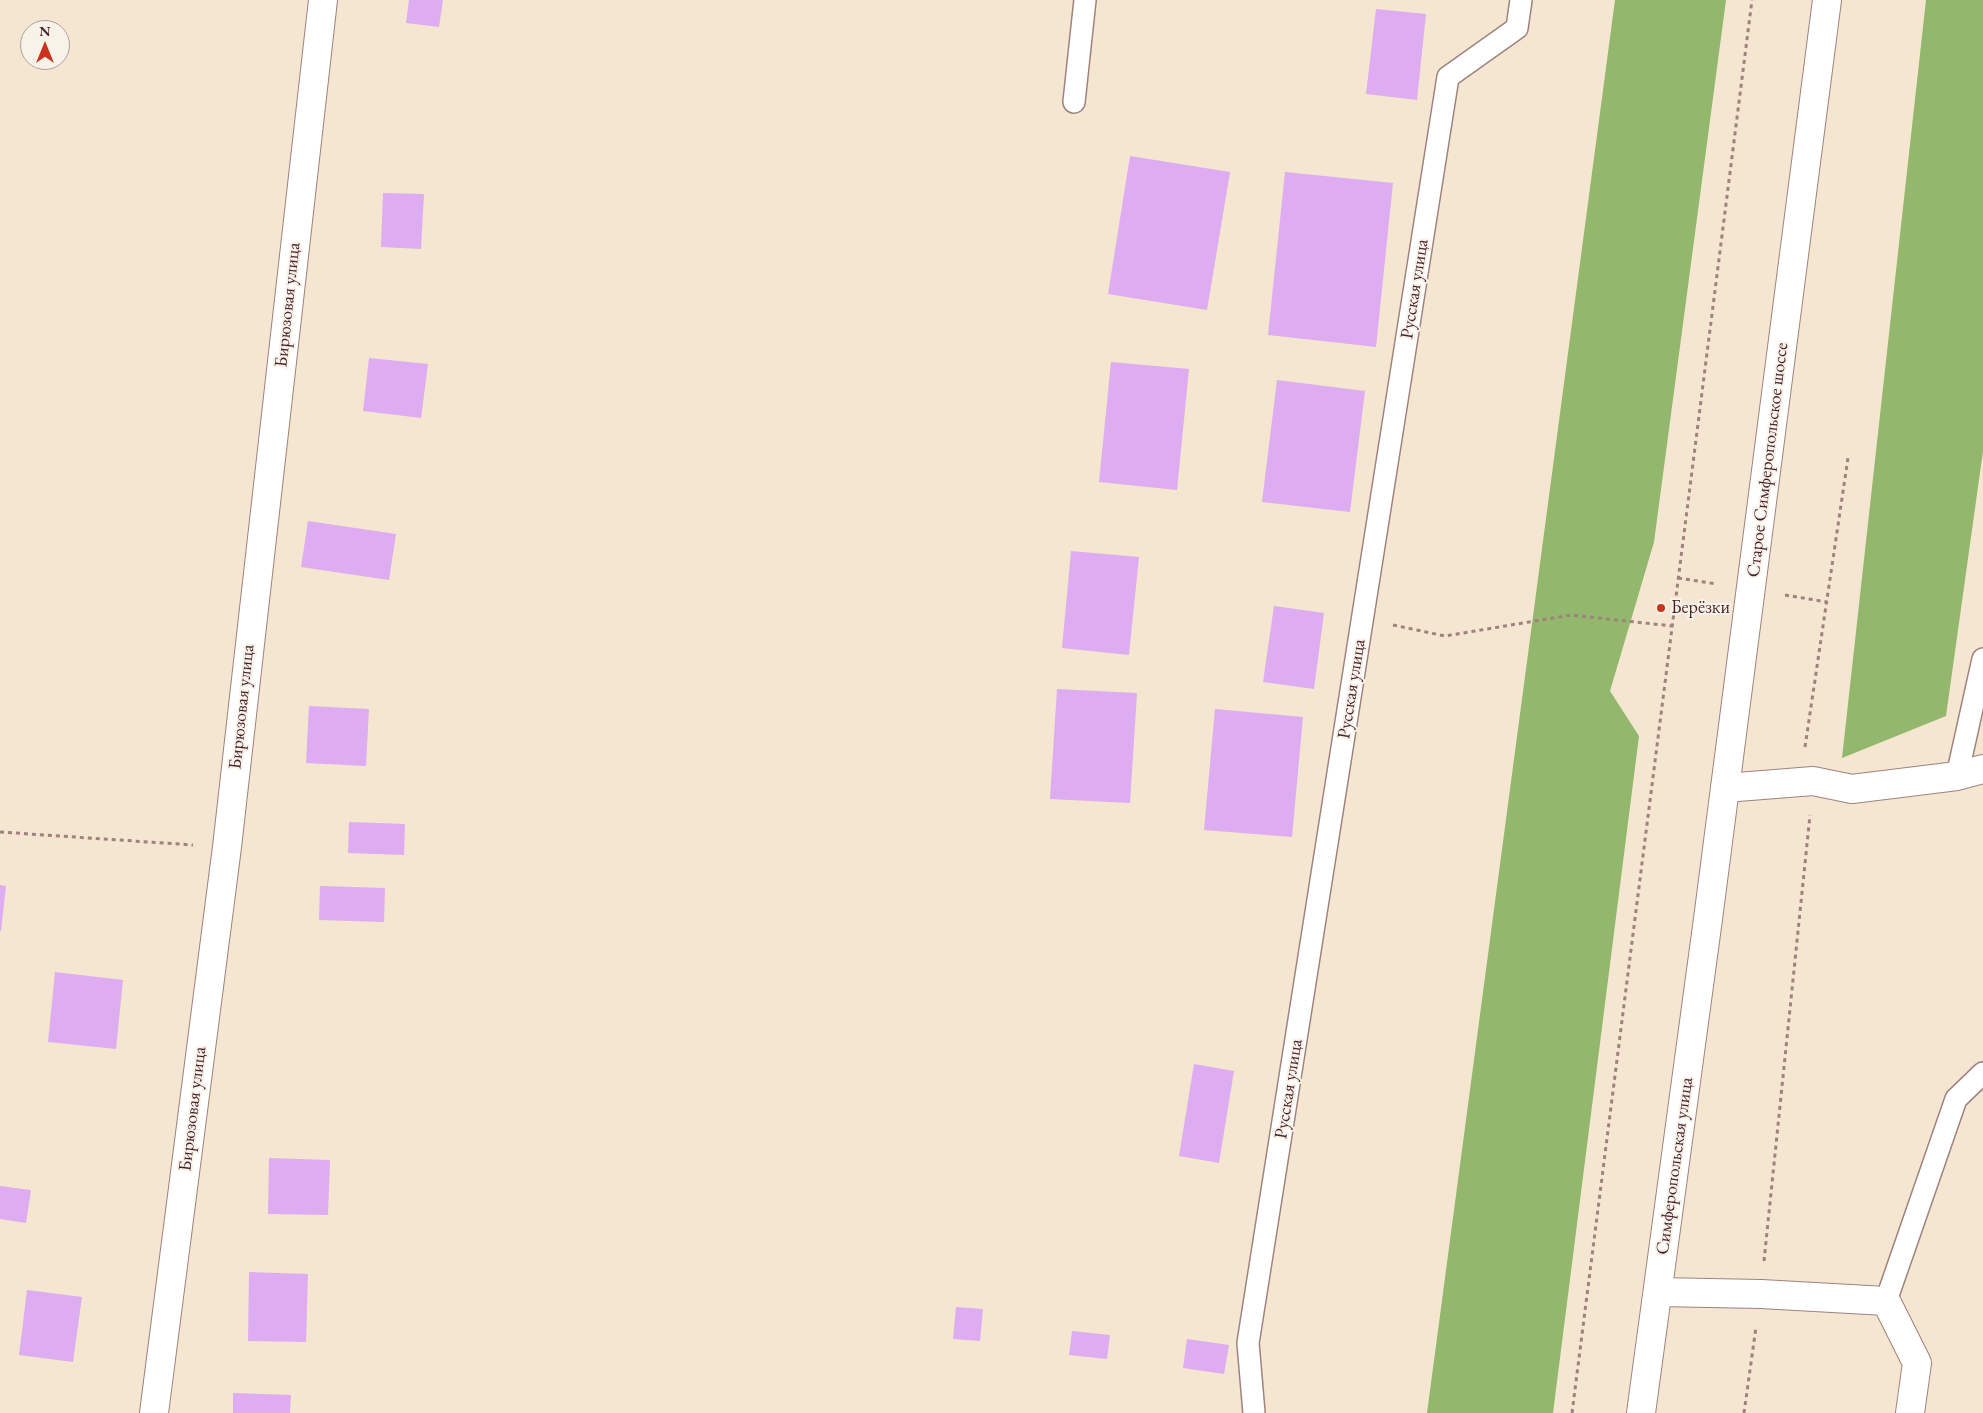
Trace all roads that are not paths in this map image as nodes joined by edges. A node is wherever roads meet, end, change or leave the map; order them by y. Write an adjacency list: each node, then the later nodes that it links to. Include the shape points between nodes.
1 (322, 0): 13 (street, Бирюзовая улица, via 226,847)
2 (1084, 0): 5 (lane)
3 (1521, 0): 14 (lane, Русская улица, via 1517,28 1448,77 1248,1343)
4 (1827, 0): 8 (street, Старое Симферопольское шоссе)
5 (1074, 102)
6 (1983, 659): 7 (lane)
7 (1970, 772): 8 (street, via 1852,790 1807,782)
8 (1725, 788): 9 (street, Старое Симферопольское шоссе)
9 (1708, 919): 11 (street, Симферопольская улица)
10 (1983, 1073): 12 (lane, via 1956,1099)
11 (1658, 1292): 12 (street); 15 (street, Симферопольская улица)
12 (1886, 1301): 16 (street, via 1917,1363)
13 (154, 1413)
14 (1254, 1413)
15 (1641, 1413)
16 (1910, 1413)

